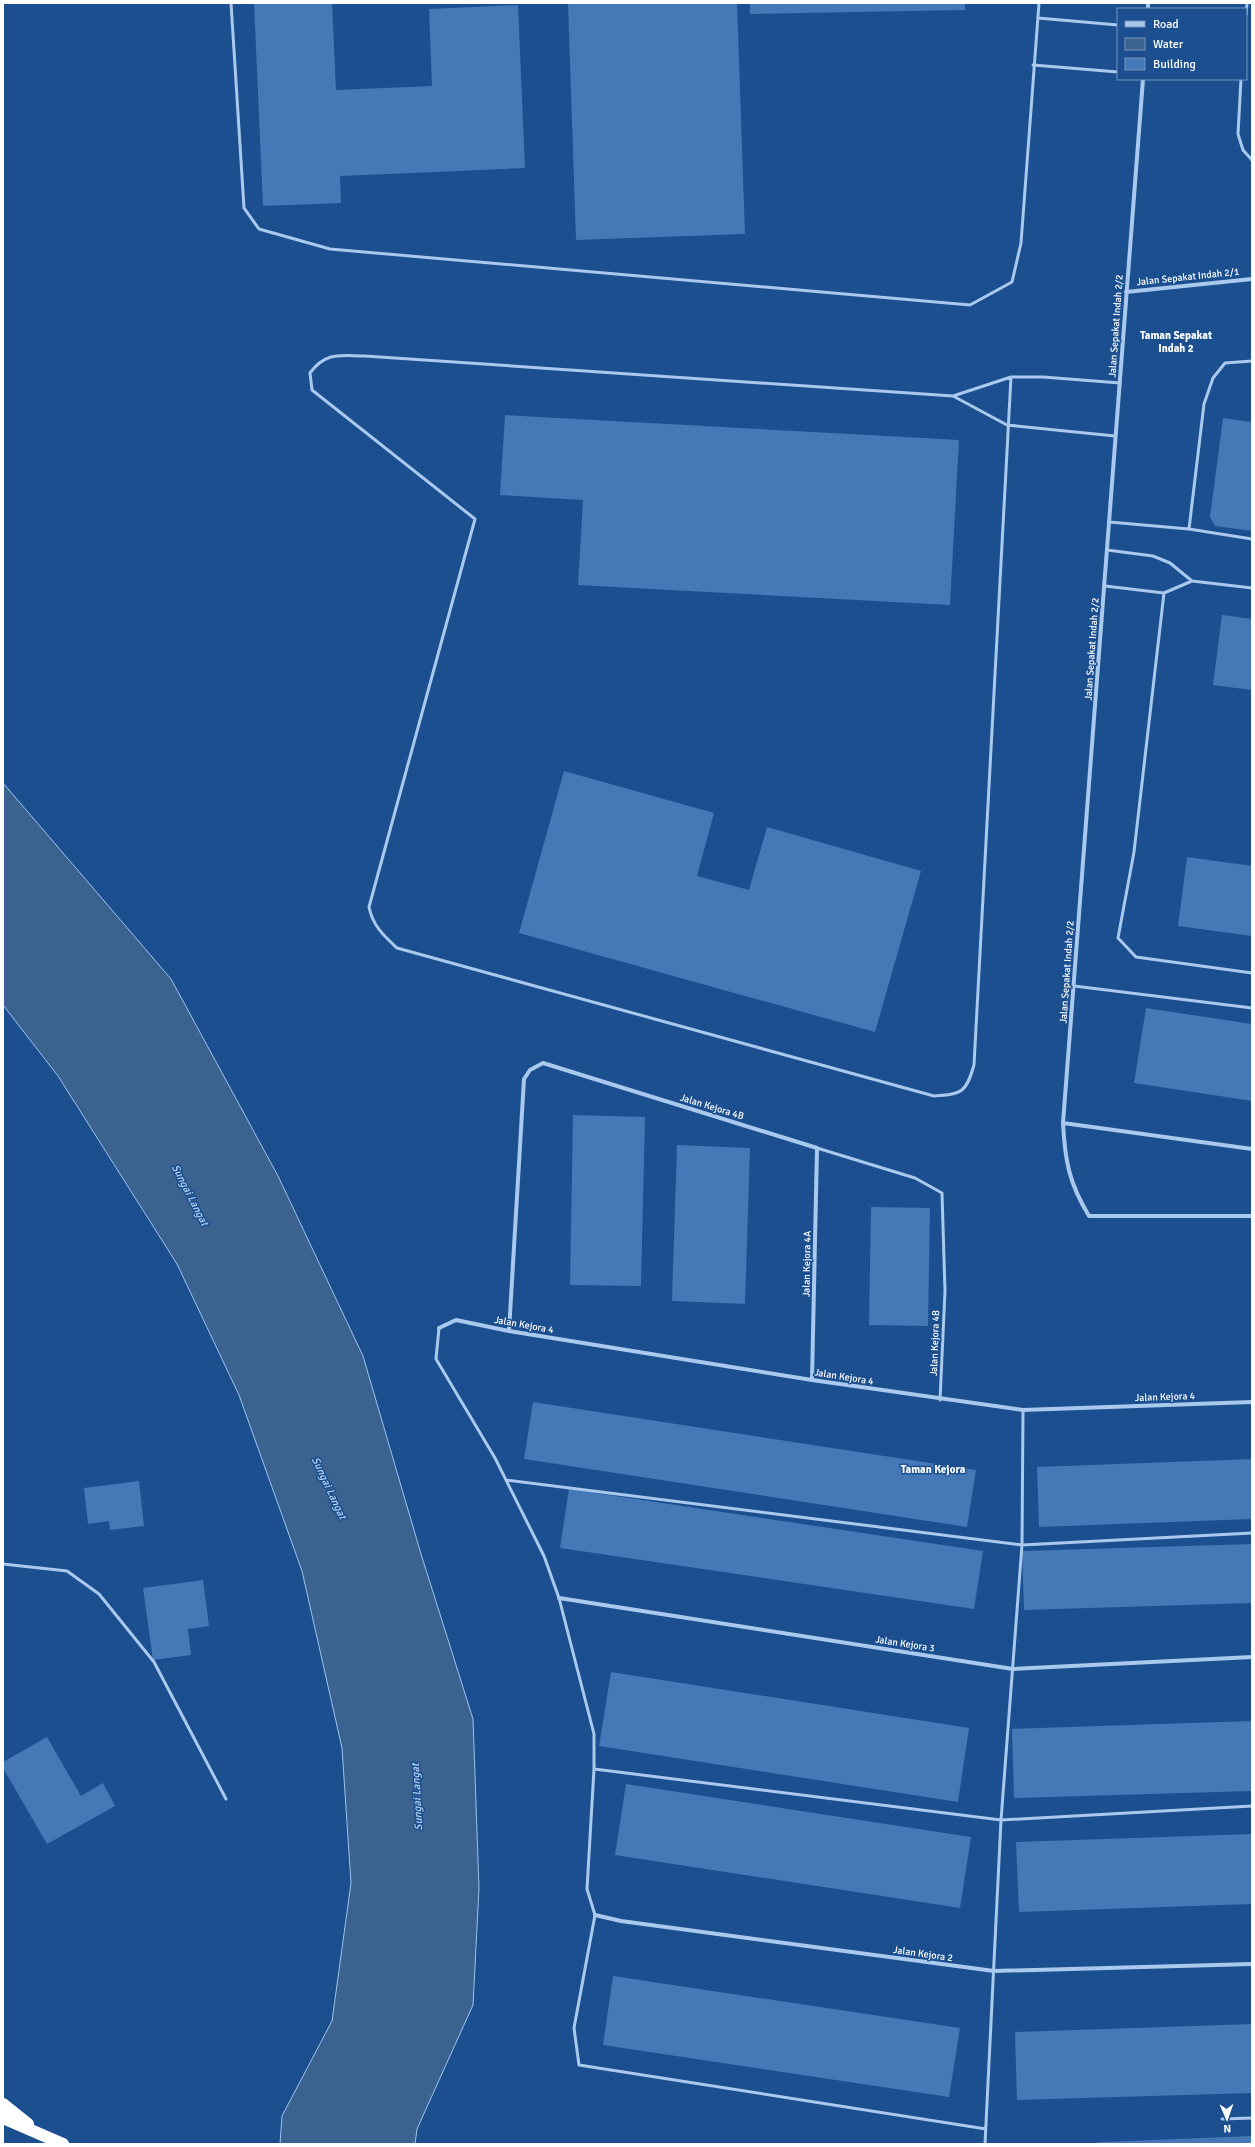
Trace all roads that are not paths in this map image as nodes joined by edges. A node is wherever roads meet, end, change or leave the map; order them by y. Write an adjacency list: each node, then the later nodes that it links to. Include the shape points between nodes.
1 (231, 3): 5 (lane, via 244,208 259,229 330,250 970,305 1012,282 1021,243)
2 (1039, 3): 3 (lane)
3 (1038, 18): 4 (lane); 5 (lane)
4 (1117, 25)
5 (1033, 65): 6 (lane)
6 (1117, 72)
7 (1143, 80): 11 (street, Jalan Sepakat Indah 2/2)
8 (1241, 80): 9 (lane, via 1238,134 1243,150)
9 (1252, 160)
10 (1252, 279): 11 (street, Jalan Sepakat Indah 2/1)
11 (1126, 292): 14 (street, Jalan Sepakat Indah 2/2)
12 (1252, 361): 19 (lane, via 1225,363 1213,378 1204,404)
13 (1011, 377): 14 (lane); 15 (lane); 16 (lane)
14 (1120, 383): 17 (street, Jalan Sepakat Indah 2/2)
15 (953, 396): 16 (lane); 16 (lane, via 365,356 333,356 318,362 310,373 312,390 475,519 369,907 380,933 397,948 934,1096 957,1094 969,1084 974,1065)
16 (1007, 424): 17 (lane)
17 (1115, 436): 18 (street, Jalan Sepakat Indah 2/2)
18 (1109, 522): 19 (lane); 21 (street, Jalan Sepakat Indah 2/2)
19 (1189, 529): 20 (lane)
20 (1252, 539)
21 (1107, 550): 22 (lane, via 1153,556 1170,563); 23 (street, Jalan Sepakat Indah 2/2)
22 (1192, 581): 24 (lane); 25 (lane)
23 (1105, 586): 25 (lane); 27 (street, Jalan Sepakat Indah 2/2)
24 (1252, 588)
25 (1164, 593): 26 (lane, via 1134,852 1118,938 1136,957)
26 (1252, 973)
27 (1074, 986): 28 (lane); 29 (street, Jalan Sepakat Indah 2/2)
28 (1252, 1008)
29 (1063, 1124): 31 (street); 32 (street, Jalan Sepakat Indah 2/2, via 1069,1176 1089,1216)
30 (817, 1148): 34 (street, Jalan Kejora 4B, via 543,1063 530,1070 524,1079); 35 (street, Jalan Kejora 4A); 36 (lane, Jalan Kejora 4B, via 915,1178 942,1193 945,1291)
31 (1252, 1149)
32 (1252, 1216)
33 (439, 1328): 34 (street, Jalan Kejora 4, via 456,1320); 39 (lane, via 436,1359)
34 (509, 1331): 35 (street, Jalan Kejora 4)
35 (812, 1380): 36 (street, Jalan Kejora 4)
36 (940, 1400): 38 (street, Jalan Kejora 4)
37 (1252, 1402): 38 (street, Jalan Kejora 4)
38 (1023, 1410): 41 (lane)
39 (506, 1480): 41 (lane); 43 (lane, via 544,1556)
40 (1252, 1533): 41 (lane)
41 (1022, 1545): 45 (lane)
42 (3, 1564): 47 (lane, via 67,1571 99,1594 154,1662)
43 (559, 1598): 45 (street, Jalan Kejora 3); 46 (lane, via 594,1734)
44 (1252, 1657): 45 (street, Jalan Kejora 3)
45 (1013, 1669): 49 (lane)
46 (594, 1769): 49 (lane); 50 (lane, via 587,1889)
47 (226, 1799)
48 (1252, 1806): 49 (lane)
49 (1001, 1820): 52 (lane)
50 (595, 1915): 52 (street, Jalan Kejora 2, via 621,1921); 57 (lane, via 574,2028 579,2065)
51 (1252, 1964): 52 (street, Jalan Kejora 2)
52 (994, 1971): 57 (lane)
53 (3, 2104): 58 (highway)
54 (3, 2118): 58 (highway)
55 (1252, 2118): 56 (lane)
56 (1222, 2119)
57 (986, 2129): 60 (lane)
58 (43, 2136): 59 (highway)
59 (63, 2144)
60 (985, 2144)

